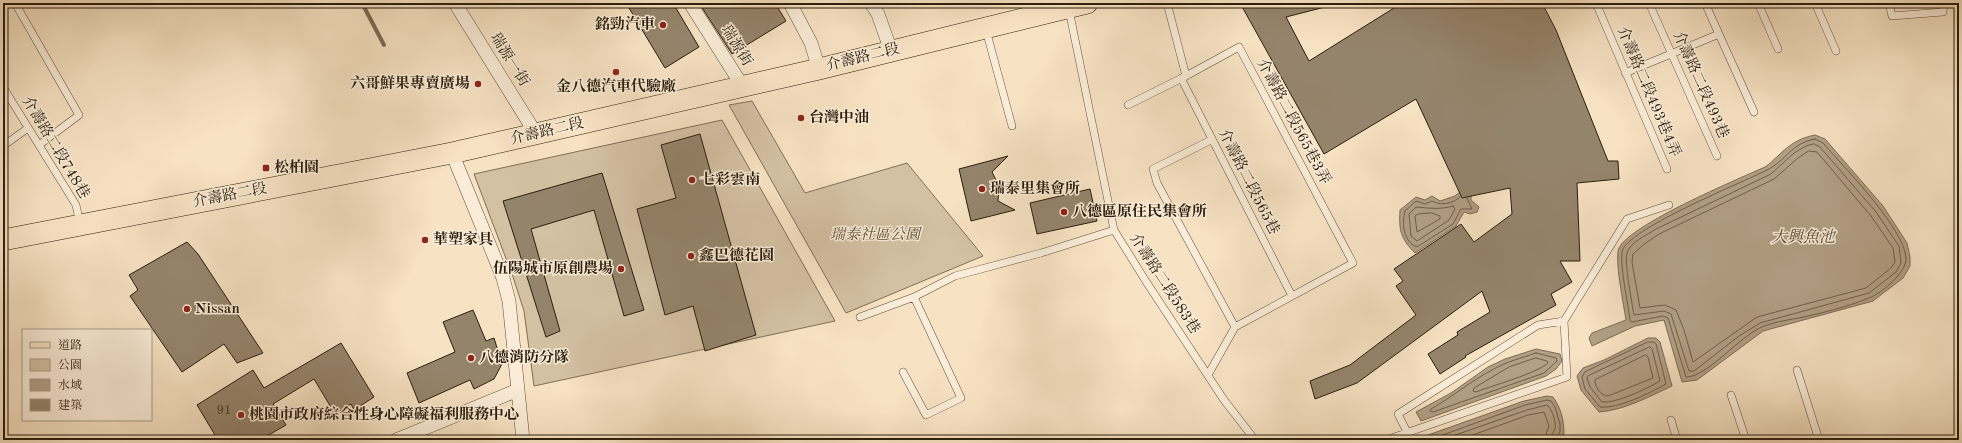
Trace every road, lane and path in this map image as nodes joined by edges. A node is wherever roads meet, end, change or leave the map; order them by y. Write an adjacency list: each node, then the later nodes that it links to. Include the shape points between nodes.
1 (15, 3): 32 (lane, via 79,115)
2 (455, 3): 30 (street, 瑞源一街)
3 (690, 3): 25 (street, 瑞源街)
4 (790, 3): 21 (street, via 811,43)
5 (871, 3): 18 (street, via 878,14)
6 (1167, 3): 23 (lane, 介壽路二段565巷)
7 (1596, 3): 22 (lane, 介壽路二段493巷4弄)
8 (1649, 3): 20 (lane, 介壽路二段493巷)
9 (1705, 3): 16 (lane)
10 (1758, 3): 17 (lane)
11 (1815, 3): 19 (lane)
12 (1889, 3): 13 (lane, via 1892,16 1943,12)
13 (1944, 3)
14 (1077, 5): 15 (main road, 介壽路二段); 39 (lane, 介壽路二段583巷)
15 (986, 28): 18 (main road, 介壽路二段); 28 (lane)
16 (1719, 34): 20 (lane); 27 (lane)
17 (1778, 49)
18 (891, 51): 21 (main road, 介壽路二段)
19 (1836, 51)
20 (1672, 54): 22 (lane); 35 (lane, 介壽路二段493巷)
21 (819, 69): 25 (main road, 介壽路二段)
22 (1625, 72): 36 (lane, 介壽路二段493巷4弄)
23 (1183, 77): 26 (lane); 31 (lane, 介壽路二段565巷); 41 (lane, 介壽路二段565巷3弄, via 1239,47 1353,263)
24 (3, 87): 29 (lane, 介壽路二段748巷)
25 (743, 87): 30 (main road, 介壽路二段)
26 (1128, 105)
27 (1754, 112)
28 (1012, 126)
29 (28, 128): 32 (lane, 介壽路二段748巷); 33 (lane)
30 (536, 134): 34 (main road, 介壽路二段)
31 (1211, 140): 41 (lane, 介壽路二段565巷); 45 (lane, via 1153,169 1157,183)
32 (39, 145): 38 (lane, 介壽路二段748巷, via 76,205)
33 (3, 146)
34 (452, 153): 38 (main road, 介壽路二段); 49 (street, via 503,278)
35 (1717, 156)
36 (1667, 169)
37 (1668, 205): 44 (lane, via 1627,219)
38 (81, 224): 40 (main road, 介壽路二段)
39 (1114, 230): 42 (lane, via 955,276); 48 (lane, 介壽路二段583巷)
40 (3, 240)
41 (1292, 296): 45 (lane)
42 (914, 297): 43 (lane); 47 (lane, via 962,398 926,416)
43 (860, 317)
44 (1564, 321): 52 (lane, via 1538,325 1398,414); 52 (lane, via 1567,378)
45 (1235, 327): 48 (lane)
46 (1797, 370): 59 (lane)
47 (903, 372)
48 (1208, 375): 55 (lane, 介壽路二段583巷)
49 (518, 390): 53 (street); 54 (street)
50 (1731, 395): 58 (lane)
51 (1671, 420): 57 (lane)
52 (1408, 434): 56 (lane)
53 (396, 440)
54 (523, 440)
55 (1254, 440)
56 (1386, 440)
57 (1677, 440)
58 (1746, 440)
59 (1819, 440)

